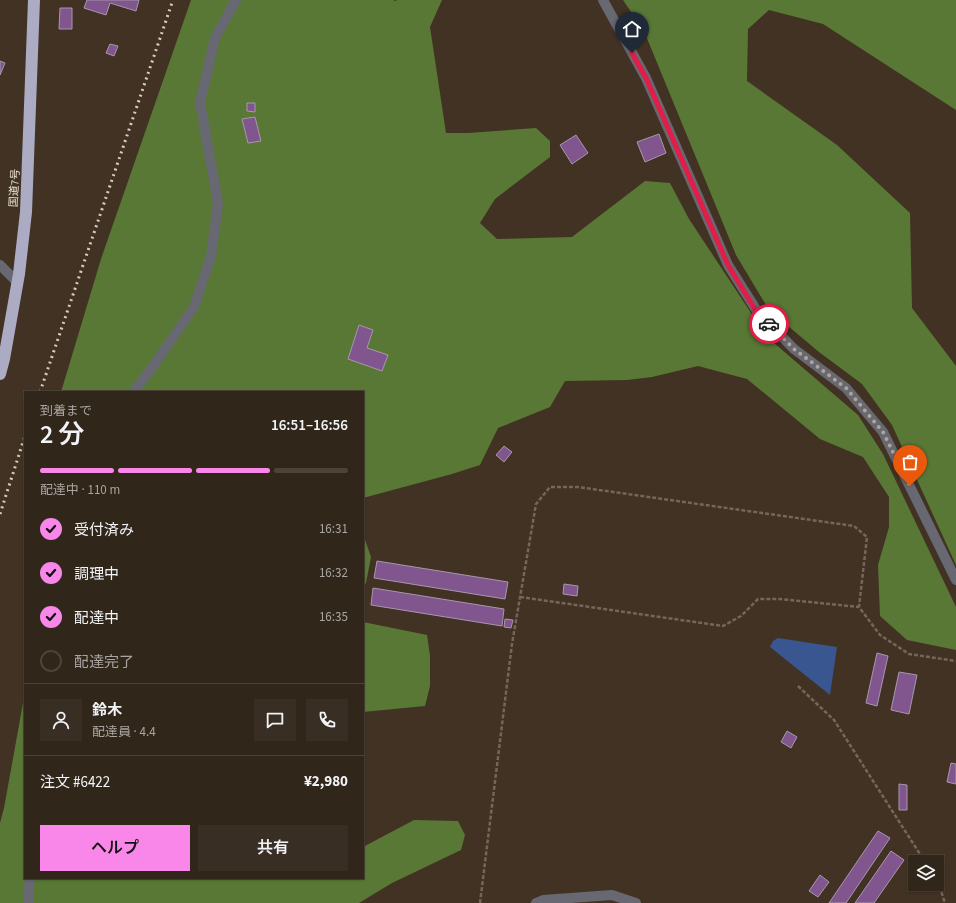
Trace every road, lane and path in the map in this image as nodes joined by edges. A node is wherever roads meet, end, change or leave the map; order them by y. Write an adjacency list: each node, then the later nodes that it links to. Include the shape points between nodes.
1 (34, 0): 5 (highway, 国道7号, via 26,212)
2 (236, 0): 7 (street, via 215,38 200,102 218,203 211,256 194,307)
3 (603, 0): 8 (street, via 646,78 728,265 756,311 794,349 846,388 883,432)
4 (0, 265): 5 (street)
5 (18, 282): 6 (highway, 国道7号)
6 (0, 374)
7 (134, 391)
8 (956, 580)
9 (520, 597): 10 (path, via 723,626 740,616 758,599); 10 (path, via 536,504 550,487 578,487 854,526 867,537); 17 (path)
10 (859, 607): 11 (path, via 880,635 909,654)
11 (956, 661)
12 (798, 686): 13 (path, via 834,720)
13 (921, 855)
14 (30, 879): 16 (street)
15 (942, 891): 20 (path)
16 (29, 903)
17 (480, 903)
18 (536, 903): 19 (street, via 543,900 612,895)
19 (636, 903)
20 (945, 903)

